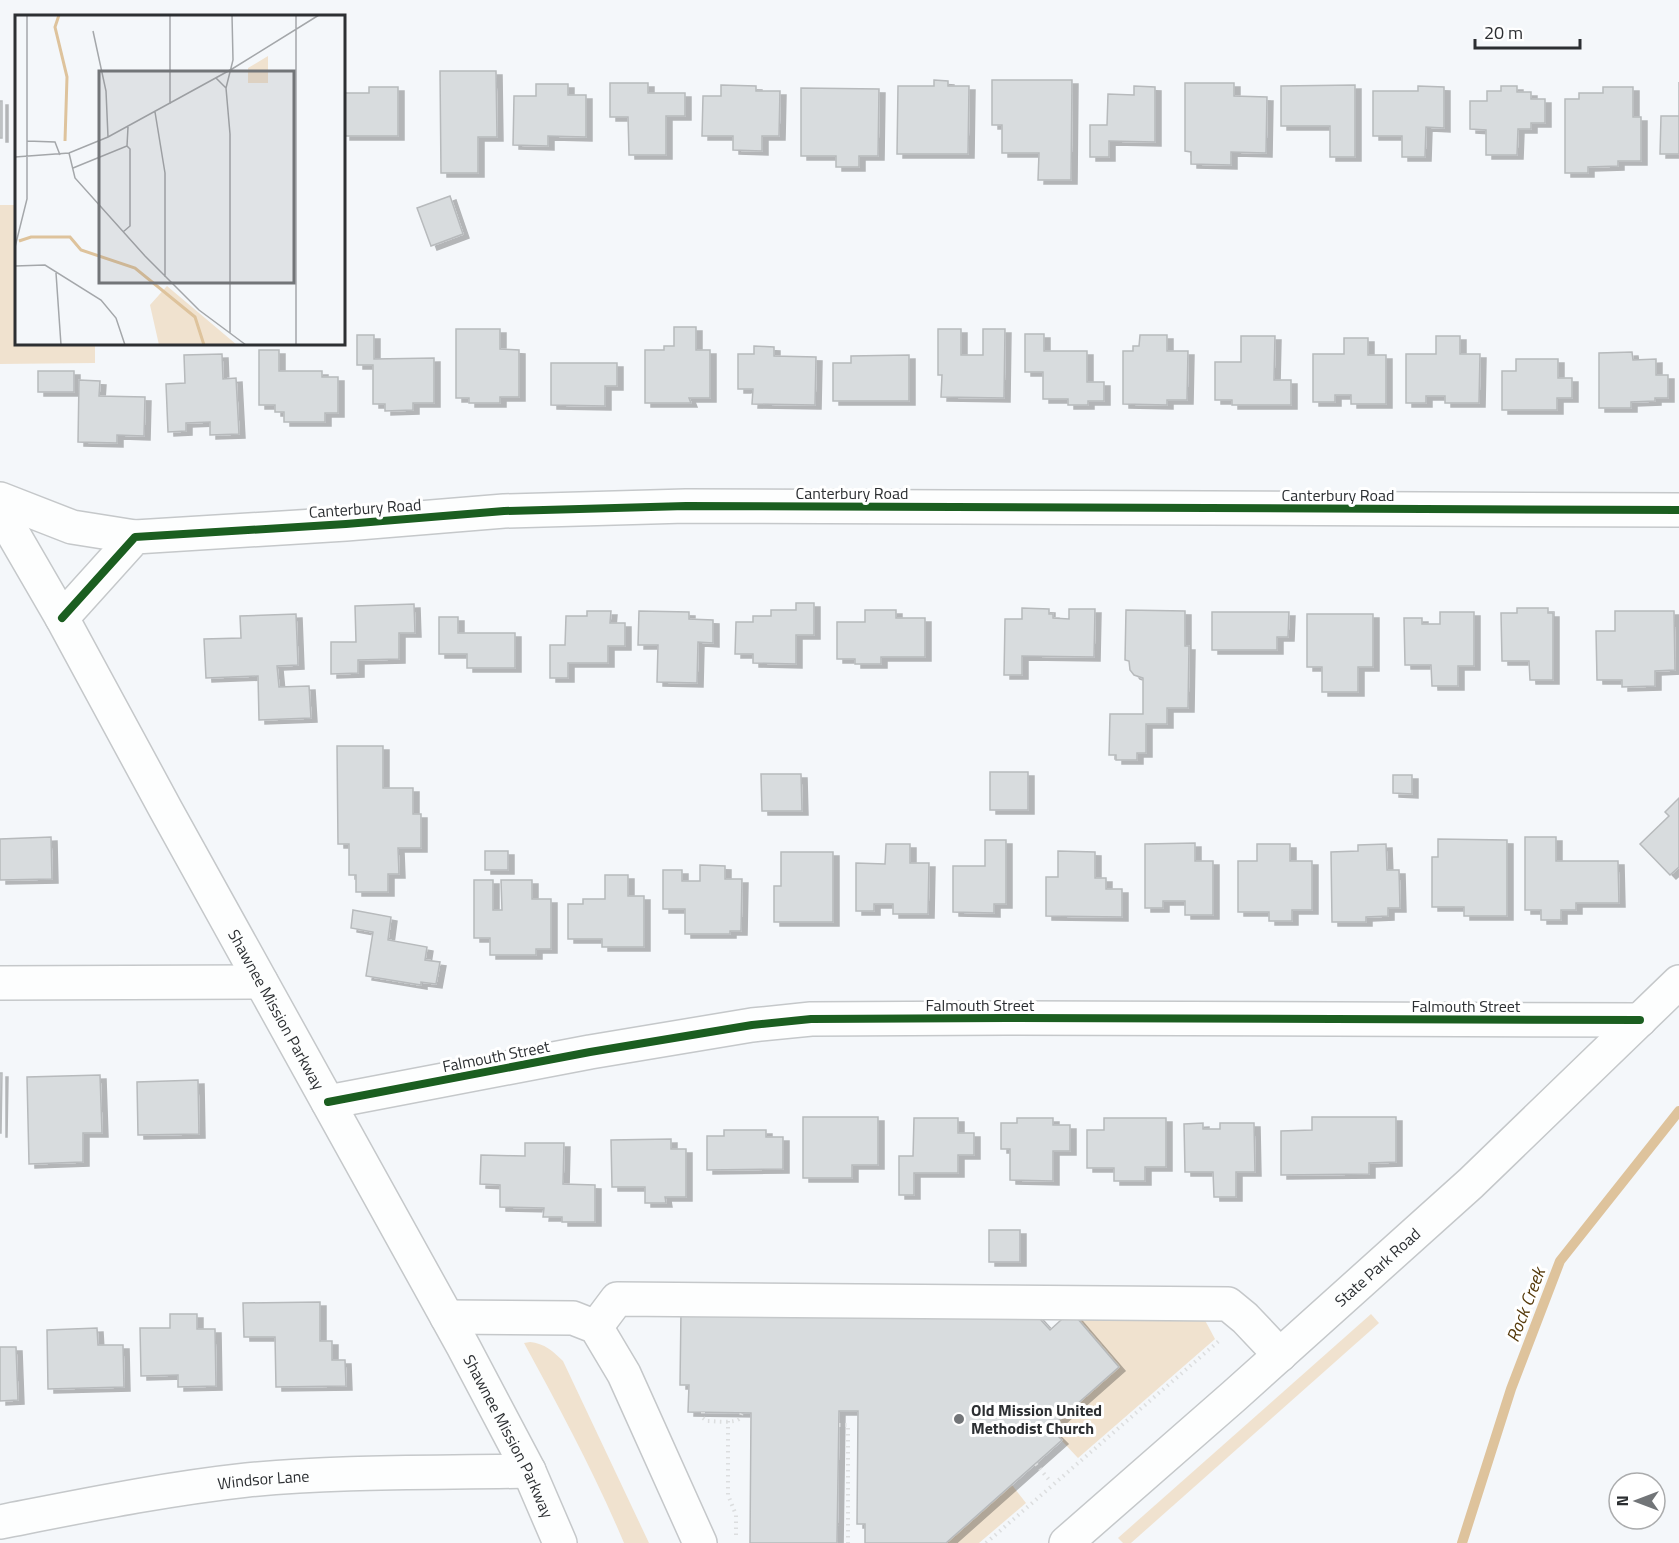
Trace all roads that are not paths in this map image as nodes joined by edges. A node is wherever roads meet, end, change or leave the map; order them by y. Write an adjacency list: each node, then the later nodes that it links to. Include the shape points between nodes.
1 (0, 498): 4 (main road, Canterbury Road, via 72,527)
2 (1679, 510): 4 (main road, Canterbury Road, via 687,506 504,511)
3 (0, 511): 5 (main road, Shawnee Mission Parkway)
4 (135, 537): 5 (main road)
5 (62, 618): 7 (main road, Shawnee Mission Parkway)
6 (1679, 981): 9 (main road, State Park Road)
7 (261, 982): 8 (main road); 10 (main road, Shawnee Mission Parkway)
8 (0, 983)
9 (1640, 1020): 10 (main road, Falmouth Street, via 811,1019 590,1052); 13 (main road, State Park Road, via 1471,1183)
10 (328, 1102): 11 (main road, Shawnee Mission Parkway)
11 (447, 1317): 12 (main road, via 573,1318); 14 (main road, Shawnee Mission Parkway)
12 (596, 1327): 13 (main road, via 617,1299 1228,1304); 17 (main road, via 624,1374)
13 (1280, 1355): 18 (main road, State Park Road)
14 (529, 1472): 15 (main road, Windsor Lane, via 367,1473 249,1480 164,1490); 16 (main road, Shawnee Mission Parkway)
15 (0, 1522)
16 (560, 1543)
17 (700, 1543)
18 (1066, 1543)

